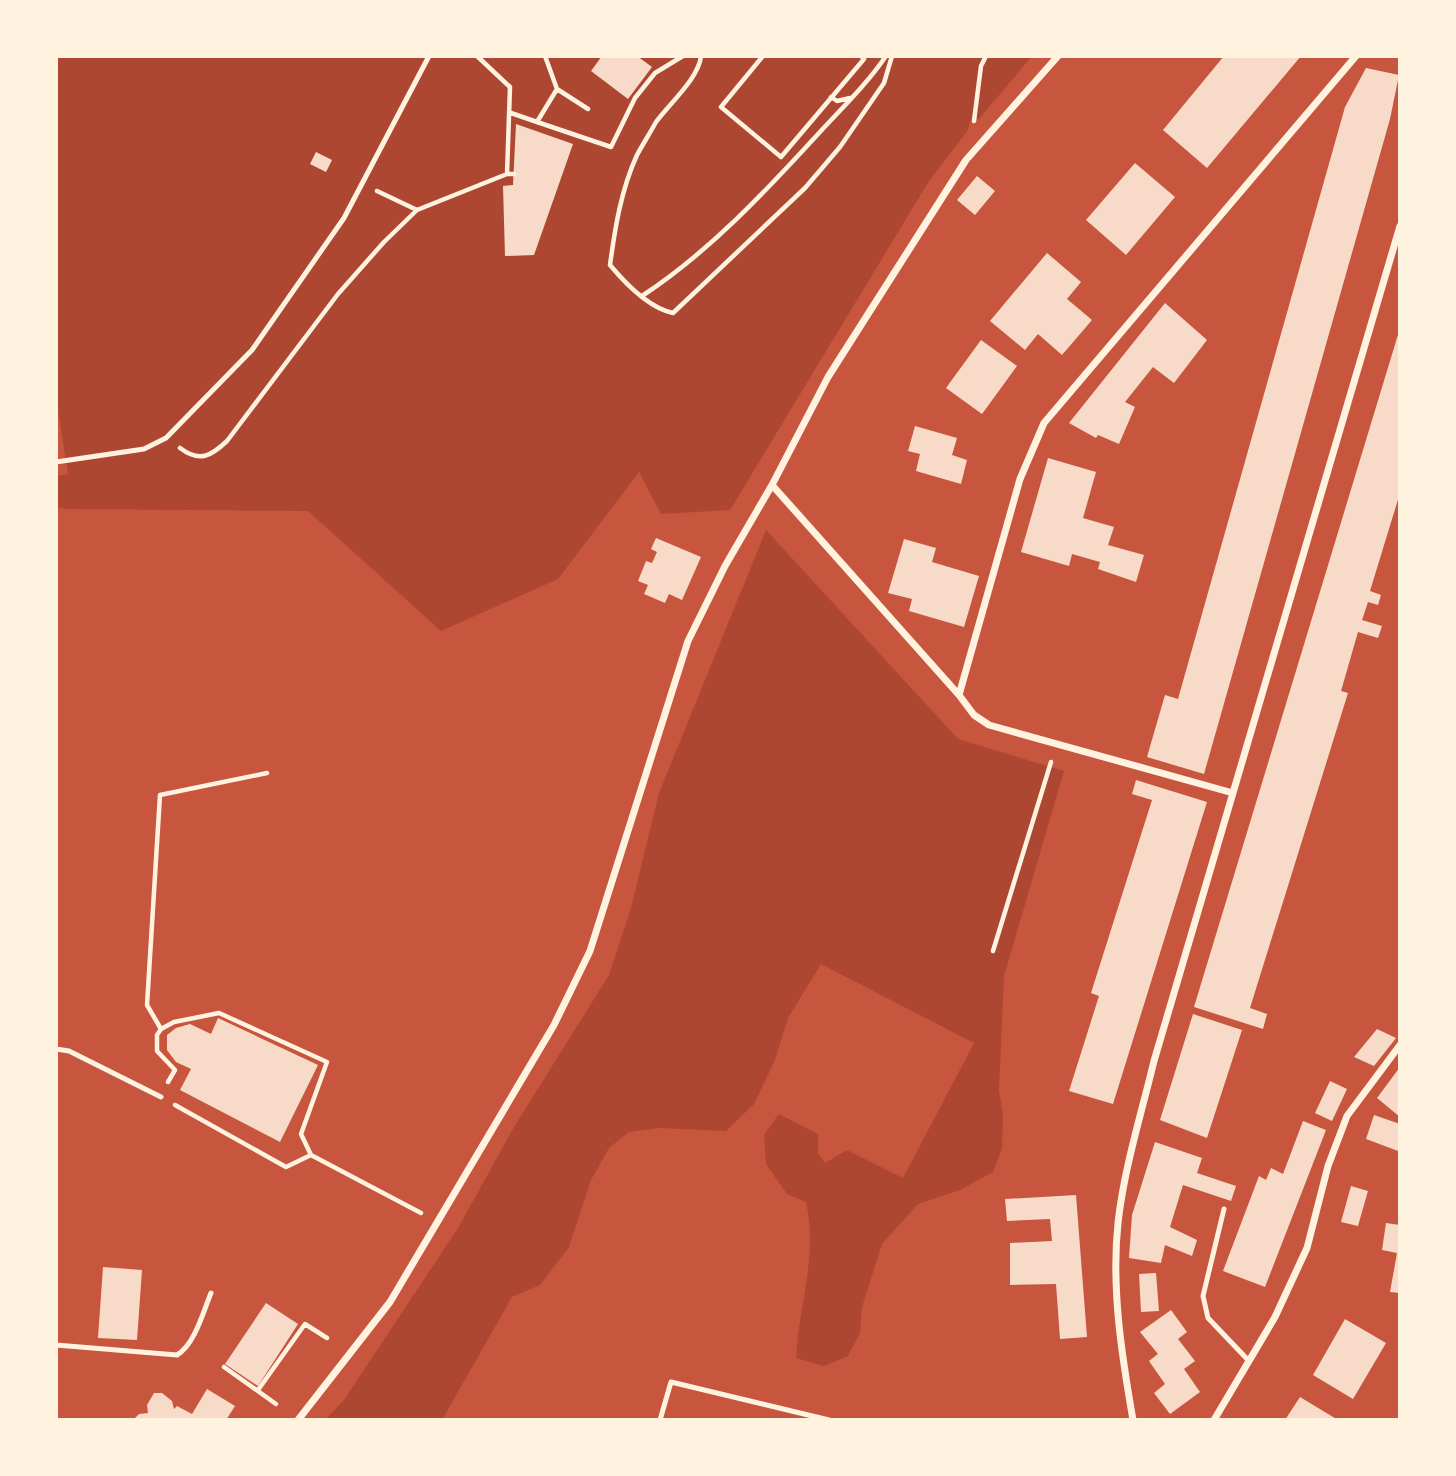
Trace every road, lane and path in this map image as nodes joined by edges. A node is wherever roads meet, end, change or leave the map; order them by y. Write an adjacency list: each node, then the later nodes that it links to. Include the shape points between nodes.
1 (429, 56): 26 (lane, via 344,218 251,349)
2 (477, 56): 17 (path, via 510,87)
3 (545, 56): 13 (path)
4 (683, 56): 18 (path, via 655,73 641,90 611,147)
5 (701, 56): 25 (path, via 693,76 656,122 637,155 624,190 610,265)
6 (763, 56): 14 (path, via 721,107 781,157)
7 (861, 56): 14 (path, via 864,59)
8 (886, 56): 15 (path)
9 (892, 56): 25 (path, via 884,83 840,147 767,225 673,313)
10 (986, 56): 19 (path)
11 (1058, 56): 19 (street)
12 (1356, 56): 29 (street, via 1044,423 1020,479)
13 (557, 89): 16 (path); 18 (path)
14 (831, 97): 15 (path, via 837,101)
15 (851, 98): 25 (path, via 722,232)
16 (588, 109)
17 (511, 113): 18 (path); 20 (path)
18 (537, 122)
19 (966, 160): 28 (street, via 828,377)
20 (507, 174): 21 (path); 23 (path)
21 (514, 174)
22 (384, 194): 23 (path)
23 (417, 210): 26 (path, via 338,294 213,454 188,454)
24 (1400, 226): 32 (street)
25 (642, 296)
26 (166, 438): 27 (lane, via 144,449)
27 (56, 462)
28 (772, 485): 29 (street); 40 (street, via 688,641 590,951 554,1025)
29 (959, 695): 30 (street, via 974,715 989,725)
30 (1057, 744): 32 (street); 33 (path)
31 (267, 773): 34 (path, via 160,795 146,1005)
32 (1233, 793): 51 (street, via 1154,1062 1118,1223 1116,1272)
33 (993, 951)
34 (161, 1029): 37 (path, via 157,1051 175,1070); 38 (path, via 219,1013 327,1062 301,1134)
35 (1400, 1045): 44 (street, via 1347,1116 1328,1166 1307,1248)
36 (56, 1049): 37 (lane, via 69,1051)
37 (161, 1097): 38 (path, via 286,1167)
38 (311, 1156): 40 (path)
39 (1224, 1209): 44 (lane, via 1203,1296 1208,1318)
40 (438, 1223): 48 (street, via 390,1302)
41 (211, 1293): 43 (lane, via 190,1342 177,1355)
42 (327, 1338): 46 (path, via 305,1324)
43 (56, 1345)
44 (1250, 1361): 52 (street)
45 (224, 1367): 46 (path)
46 (258, 1390): 47 (path)
47 (276, 1404)
48 (298, 1420)
49 (660, 1420): 50 (lane, via 671,1382)
50 (829, 1420)
51 (1133, 1420)
52 (1214, 1420)

